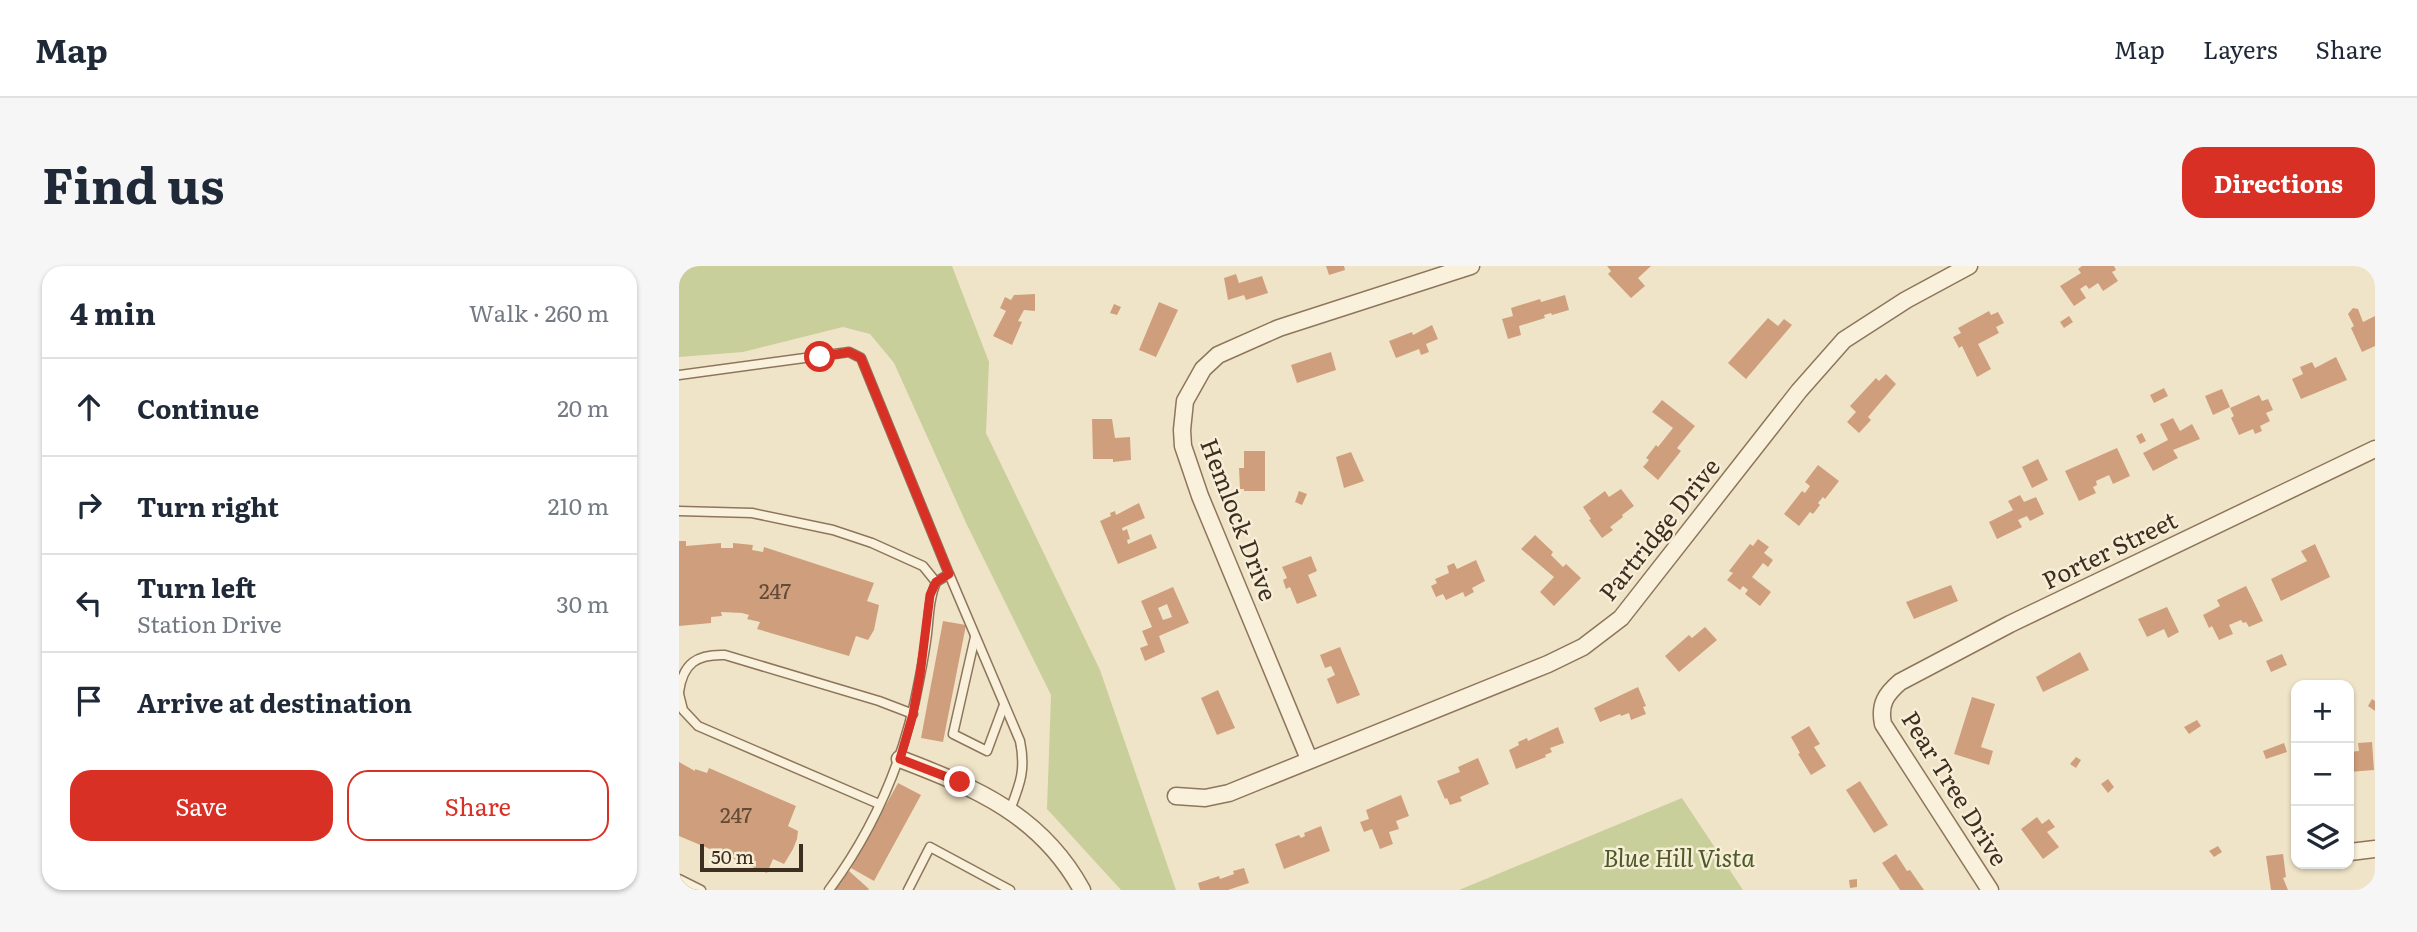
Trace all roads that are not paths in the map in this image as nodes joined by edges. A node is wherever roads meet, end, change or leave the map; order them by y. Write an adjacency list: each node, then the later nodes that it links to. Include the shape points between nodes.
1 (1471, 266): 14 (street, Hemlock Drive, via 1279,328 1218,355 1203,369 1185,401 1183,446 1199,496)
2 (1969, 266): 14 (street, Partridge Drive, via 1844,340 1790,401 1621,618 1583,647)
3 (679, 375): 6 (lane, via 849,352 861,358)
4 (2375, 449): 11 (street, Porter Street, via 2010,624 1900,682)
5 (679, 511): 7 (lane, via 752,513 833,530 923,566)
6 (949, 574): 7 (lane); 8 (lane)
7 (936, 582): 12 (lane, via 930,595)
8 (975, 636): 10 (lane); 10 (lane, via 953,734 988,751)
9 (679, 693): 12 (lane, via 685,671 696,660 725,655); 16 (lane, via 683,710 698,726)
10 (1004, 705): 17 (lane, via 1024,760)
11 (1880, 711): 26 (street, Pear Tree Drive, via 1882,724)
12 (913, 714): 13 (lane)
13 (900, 759): 16 (lane); 17 (street, via 960,782)
14 (1308, 759): 15 (street, Partridge Drive, via 1229,793 1205,798)
15 (1176, 796)
16 (879, 804): 22 (lane, via 860,845)
17 (1010, 810): 25 (street, via 1051,848)
18 (2375, 849): 19 (street)
19 (2354, 852)
20 (679, 879): 21 (lane)
21 (701, 890)
22 (829, 890)
23 (908, 890): 24 (lane, via 930,847)
24 (1010, 890)
25 (1082, 890)
26 (1990, 890)

